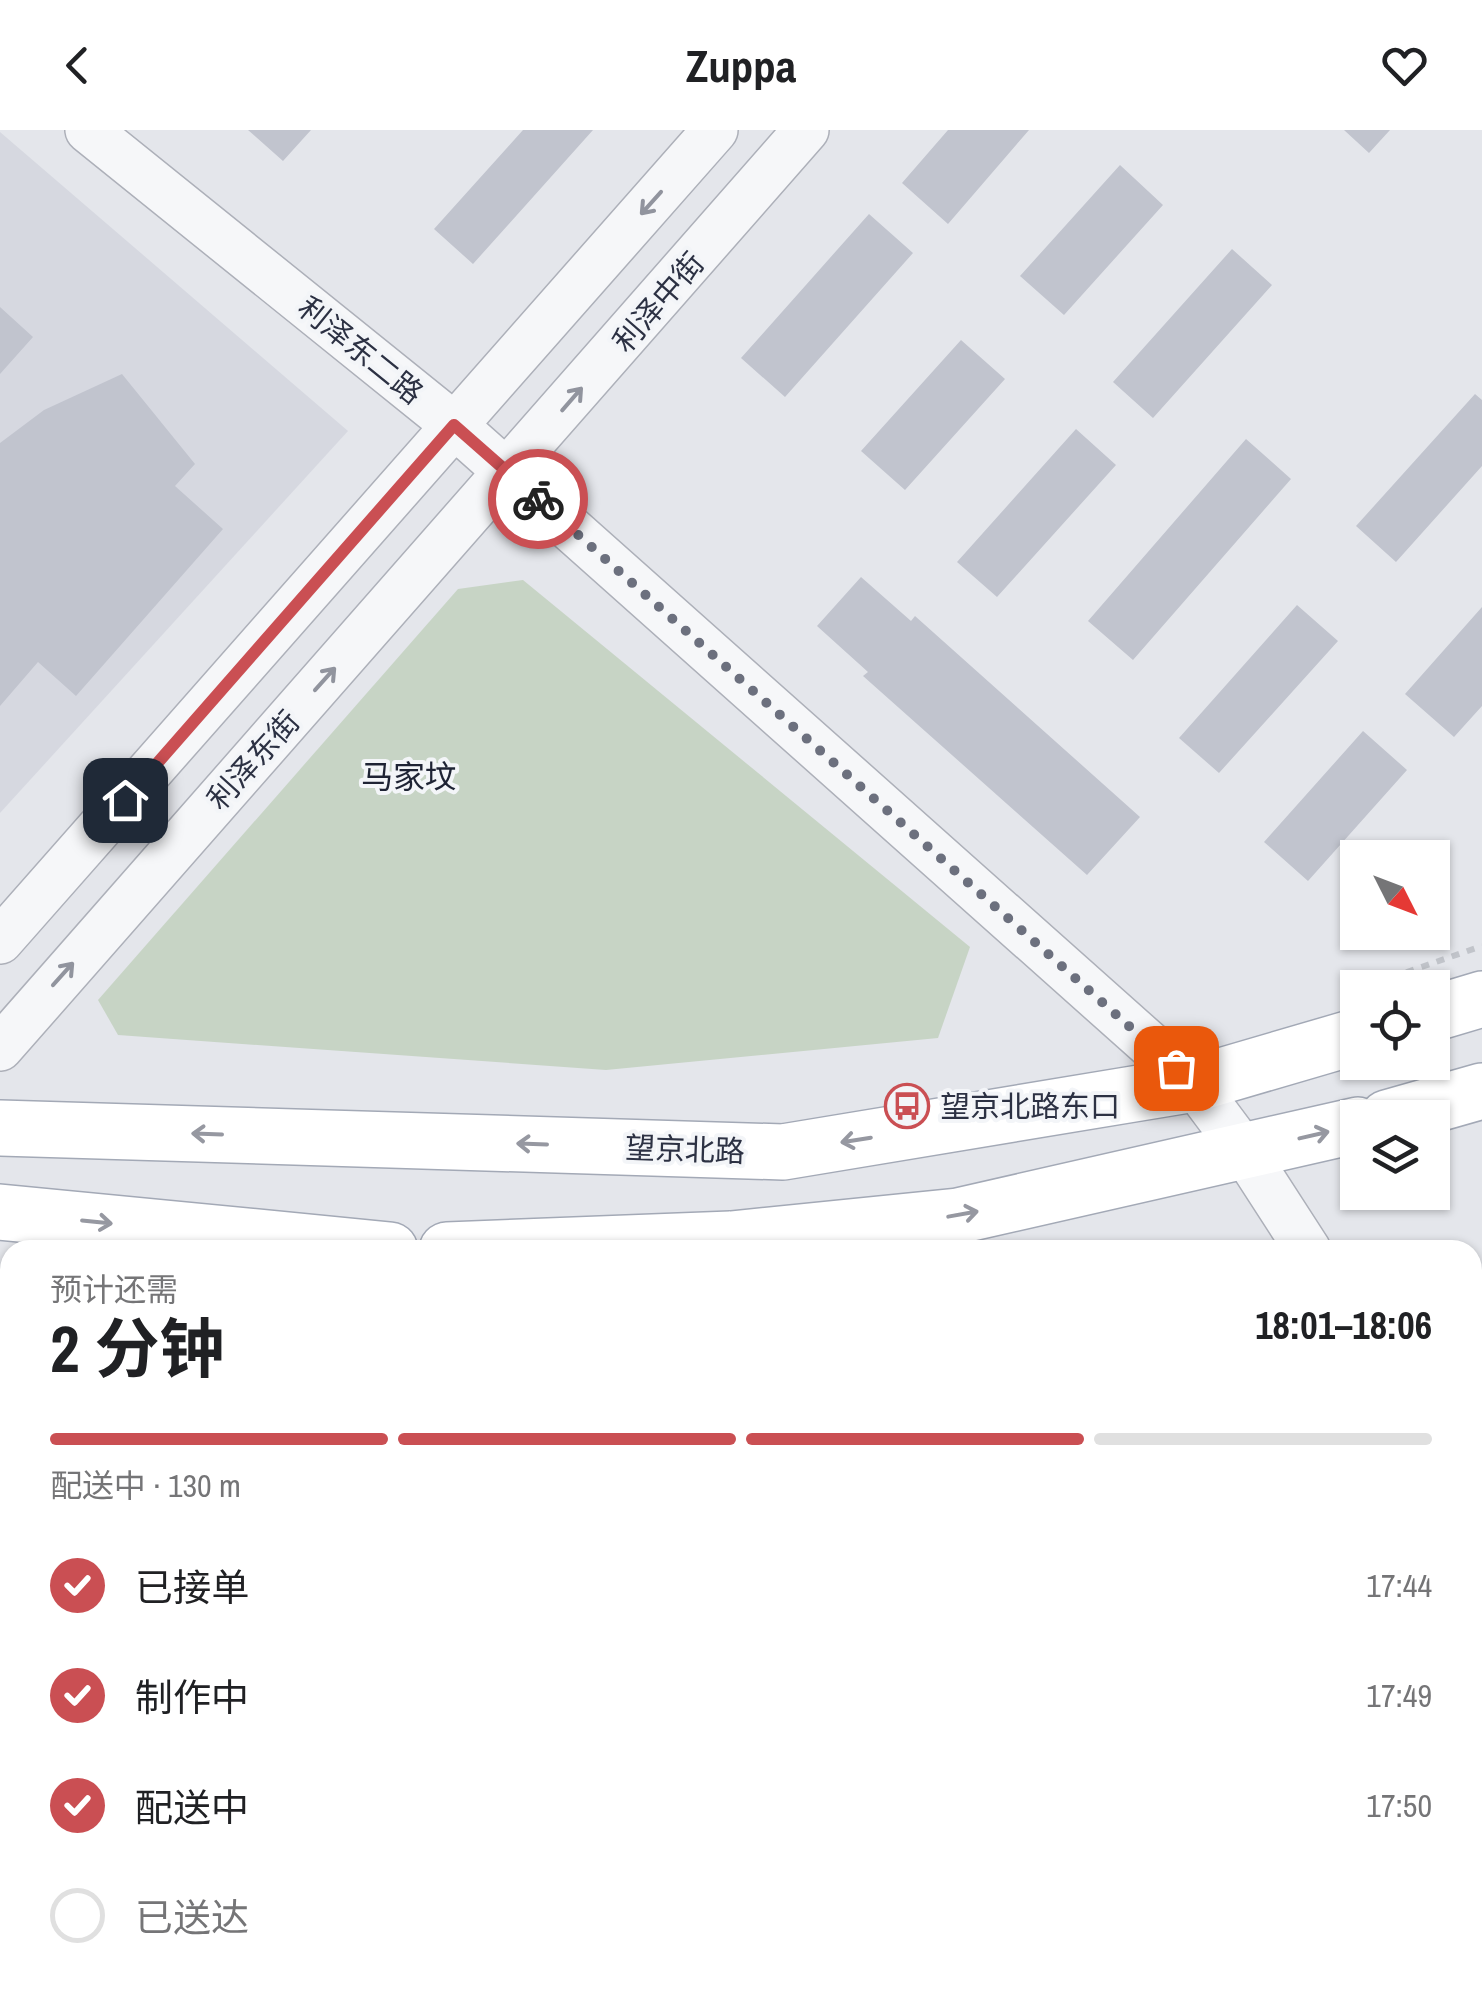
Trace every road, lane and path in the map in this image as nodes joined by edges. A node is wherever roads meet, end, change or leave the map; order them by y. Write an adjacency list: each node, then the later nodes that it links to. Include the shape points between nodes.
1 (88, 130): 4 (street, 利泽东二路)
2 (716, 130): 4 (street, one-way to 4)
3 (806, 130): 5 (street, 利泽中街, one-way to 3)
4 (454, 425): 5 (street, 利泽东二路); 6 (street)
5 (507, 472): 12 (street, 利泽东街, one-way to 5); 13 (street, 利泽东二路)
6 (0, 941)
7 (1482, 946): 8 (path)
8 (1412, 970)
9 (1482, 999): 10 (main road)
10 (1450, 1009)
11 (1340, 1019): 13 (main road, 望京北路)
12 (0, 1048)
13 (1194, 1084): 16 (main road, 望京北路, one-way to 16, via 783,1152); 18 (street, 利泽东二路)
14 (1482, 1090): 15 (main road)
15 (1448, 1100)
16 (0, 1128)
17 (1340, 1128): 18 (main road, one-way to 17)
18 (1244, 1152): 21 (main road, one-way to 18, via 958,1216); 22 (street, 利泽东二路)
19 (0, 1212): 20 (main road, one-way to 20)
20 (287, 1240)
21 (684, 1240)
22 (1301, 1240)

